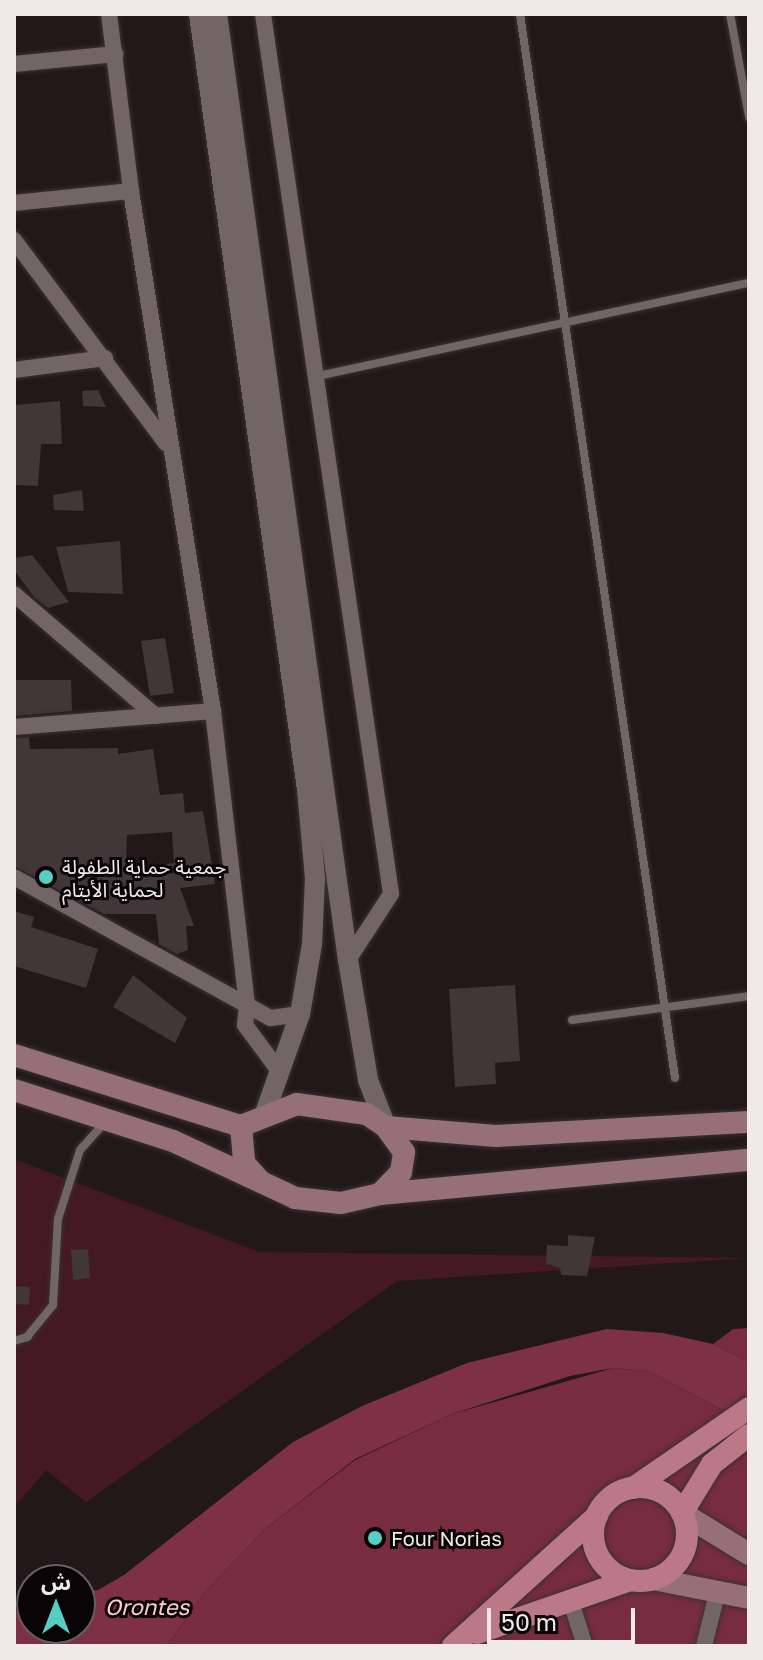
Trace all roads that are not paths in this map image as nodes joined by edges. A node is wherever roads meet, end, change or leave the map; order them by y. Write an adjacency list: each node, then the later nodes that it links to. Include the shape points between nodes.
1 (109, 14): 7 (street)
2 (199, 14): 28 (street, via 307,789 315,879 312,944)
3 (217, 14): 24 (street)
4 (263, 14): 17 (street)
5 (520, 14): 14 (lane)
6 (730, 14): 9 (lane)
7 (116, 54): 8 (street); 10 (street)
8 (14, 64)
9 (749, 117)
10 (131, 191): 11 (street); 18 (street)
11 (14, 203)
12 (14, 240): 15 (street)
13 (749, 283): 14 (lane)
14 (568, 321): 17 (lane); 27 (lane)
15 (105, 358): 16 (street); 18 (street)
16 (14, 370)
17 (312, 377): 24 (street, via 391,894)
18 (169, 448): 20 (street)
19 (14, 594): 21 (street)
20 (213, 711): 21 (street); 26 (street)
21 (156, 716): 22 (street)
22 (14, 727)
23 (14, 877): 26 (street)
24 (348, 960): 38 (street, via 368,1080)
25 (749, 996): 27 (lane)
26 (247, 1006): 28 (street, via 271,1018); 31 (street, via 245,1025)
27 (667, 1010): 29 (lane); 32 (lane)
28 (300, 1014): 31 (street)
29 (572, 1020)
30 (14, 1055): 37 (main road)
31 (279, 1071): 34 (street)
32 (675, 1078)
33 (14, 1090): 35 (main road)
34 (265, 1113): 37 (main road); 38 (main road, via 297,1104 332,1106 367,1114)
35 (108, 1120): 40 (main road, via 173,1141); 42 (lane, via 80,1150 58,1219 53,1305 27,1337)
36 (749, 1122): 38 (main road, via 496,1136)
37 (241, 1126): 40 (main road, via 244,1163)
38 (386, 1127): 41 (main road, via 404,1152 401,1172)
39 (749, 1160): 41 (main road)
40 (261, 1182): 41 (main road, via 295,1198 341,1203)
41 (380, 1194)
42 (14, 1341)
43 (749, 1408): 45 (main road)
44 (749, 1435): 45 (main road)
45 (704, 1456): 46 (main road); 47 (main road)
46 (633, 1488): 47 (main road, via 666,1496); 48 (main road, via 611,1497)
47 (682, 1513): 49 (main road); 50 (main road, via 687,1536 680,1558)
48 (597, 1516): 51 (main road, via 593,1539 601,1561); 55 (main road)
49 (745, 1548)
50 (653, 1579): 51 (main road); 52 (main road)
51 (630, 1580): 54 (main road)
52 (718, 1590): 53 (main road); 57 (street)
53 (749, 1598)
54 (570, 1599): 55 (main road); 56 (street)
55 (459, 1642)
56 (585, 1646)
57 (704, 1646)

